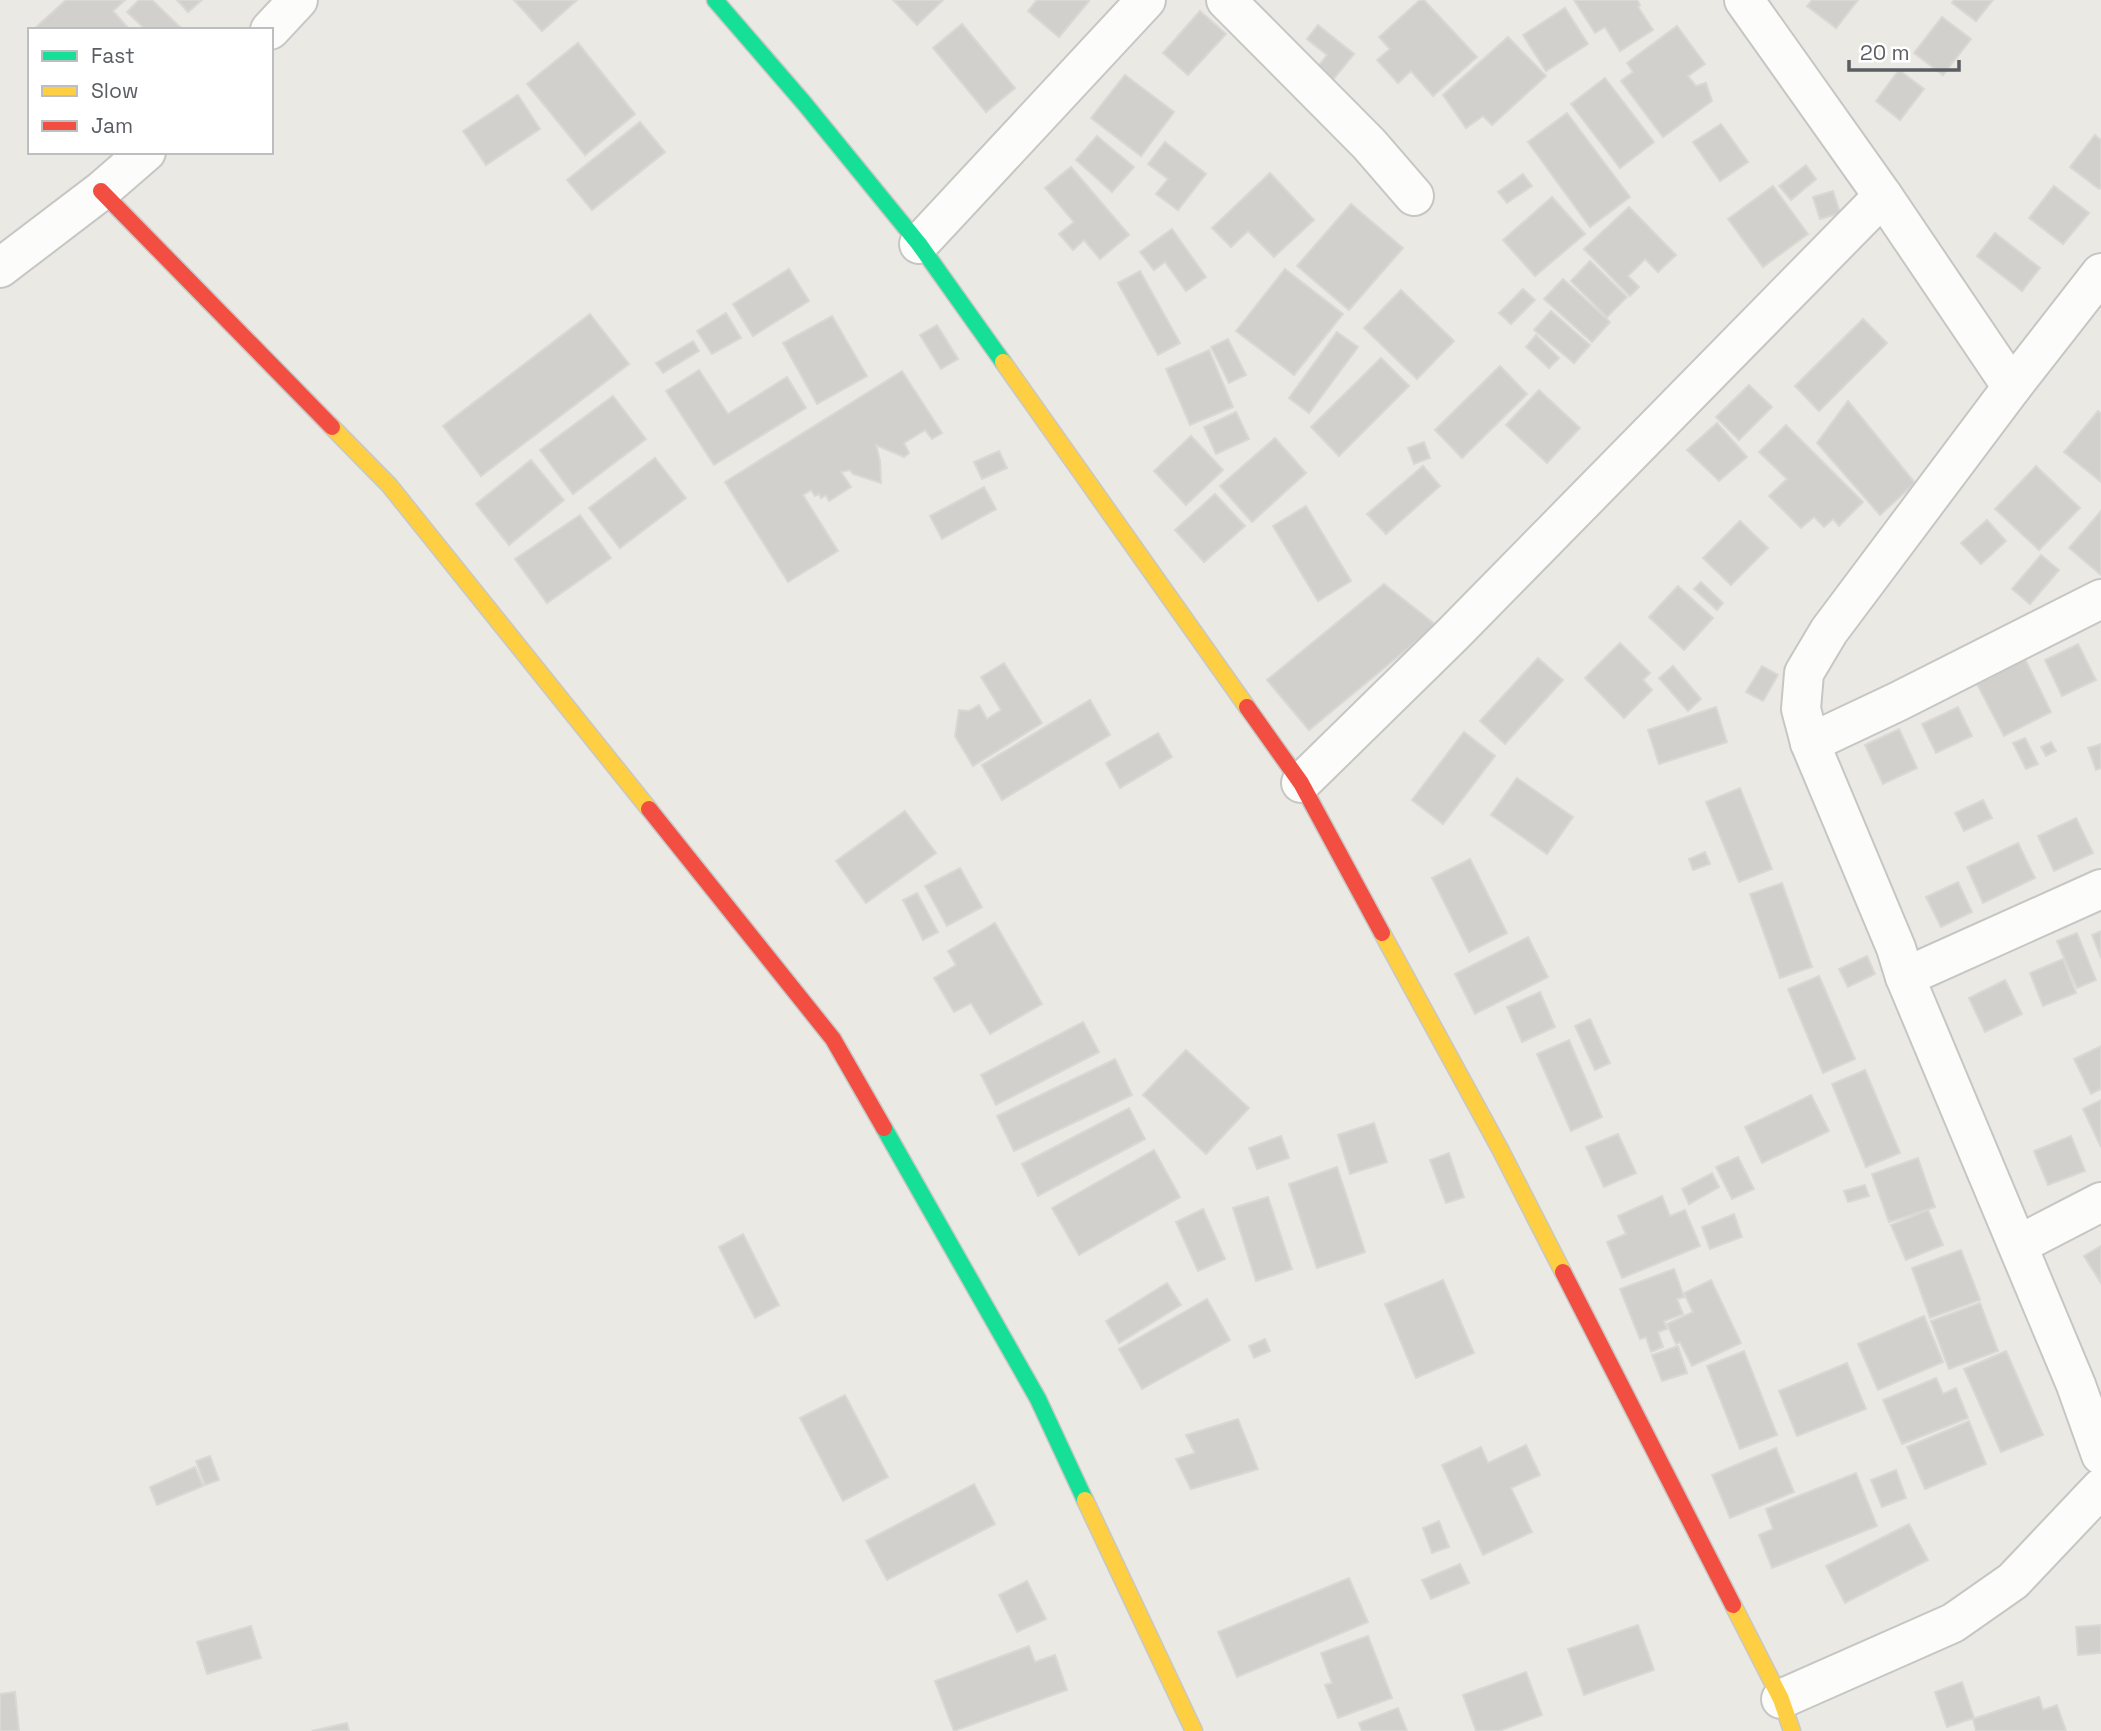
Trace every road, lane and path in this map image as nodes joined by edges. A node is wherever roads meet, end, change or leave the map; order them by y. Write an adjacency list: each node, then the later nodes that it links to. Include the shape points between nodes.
1 (299, 0): 6 (street)
2 (715, 0): 11 (street)
3 (1146, 0): 11 (street)
4 (1226, 0): 9 (street, via 1369,144)
5 (1744, 0): 10 (street)
6 (272, 28)
7 (144, 154): 8 (street)
8 (101, 191): 12 (street); 25 (street, via 389,485 833,1040 1038,1399)
9 (1414, 196)
10 (1883, 196): 14 (street); 17 (street)
11 (919, 244): 17 (street)
12 (0, 268)
13 (2101, 273): 14 (street)
14 (2012, 387): 16 (street, via 1829,631 1804,673 1801,709)
15 (2101, 600): 16 (street)
16 (1810, 743): 19 (street)
17 (1301, 783): 24 (street, via 1500,1149)
18 (2101, 889): 19 (street)
19 (1905, 977): 21 (street)
20 (2101, 1202): 21 (street)
21 (2018, 1245): 22 (street)
22 (2101, 1455)
23 (2101, 1488): 24 (street, via 2013,1581 1953,1623)
24 (1787, 1715)
25 (1194, 1731)

